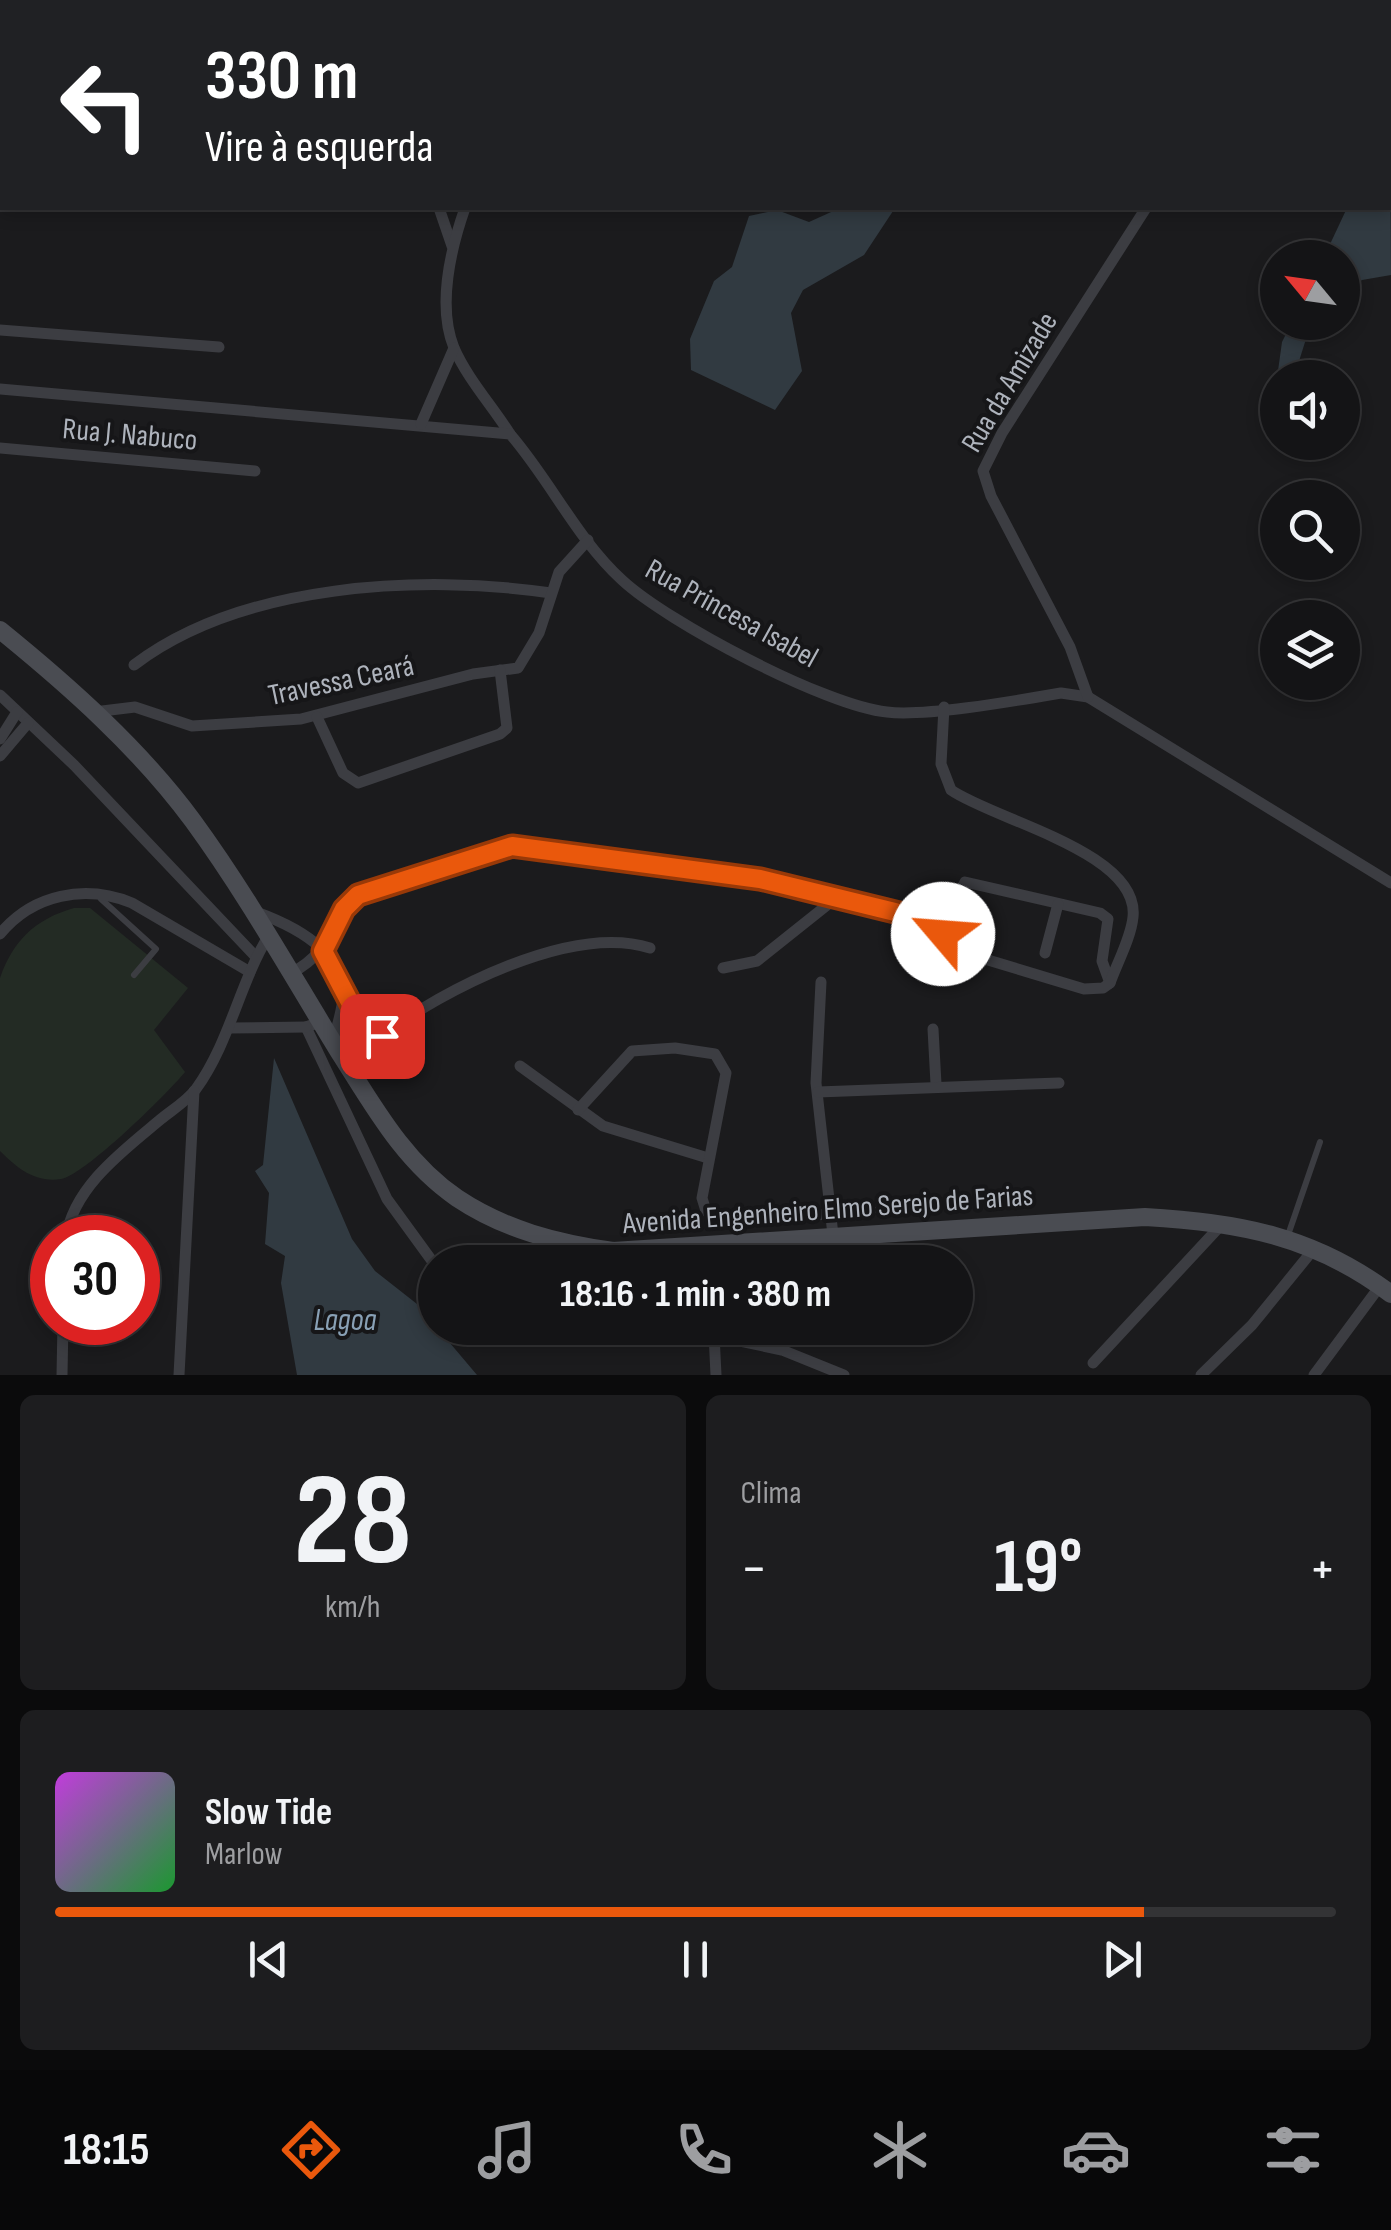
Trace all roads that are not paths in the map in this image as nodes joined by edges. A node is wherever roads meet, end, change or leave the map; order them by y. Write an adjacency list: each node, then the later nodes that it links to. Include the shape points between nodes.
1 (439, 210): 4 (street)
2 (464, 210): 4 (street)
3 (1145, 210): 19 (street, Rua da Amizade, via 983,471)
4 (452, 246): 7 (street, via 448,316)
5 (0, 330): 6 (street)
6 (219, 347)
7 (454, 348): 9 (street); 10 (street, Rua Princesa Isabel)
8 (0, 389): 9 (street)
9 (421, 424): 10 (street)
10 (510, 434): 13 (street, Rua Princesa Isabel)
11 (0, 448): 12 (street, Rua J. Nabuco)
12 (255, 470)
13 (588, 540): 14 (street, Travessa Ceará, via 558,572); 20 (street, Rua Princesa Isabel, via 635,591 784,675 870,710)
14 (551, 593): 16 (street, via 414,582 336,591 194,630); 17 (street, Travessa Ceará, via 524,663)
15 (0, 630): 22 (main road, Avenida Engenheiro Elmo Serejo de Farias)
16 (134, 665)
17 (500, 670): 23 (street, Travessa Ceará); 23 (street, via 507,718 500,734 358,784 342,773)
18 (0, 695): 21 (street)
19 (1088, 697): 20 (street, Rua Princesa Isabel, via 1061,693); 27 (street)
20 (944, 707): 44 (street, via 941,764 951,790 1103,862 1125,888 1133,917)
21 (17, 712): 24 (street); 25 (street)
22 (94, 712): 23 (street, Travessa Ceará, via 134,706 192,726); 31 (main road, Avenida Engenheiro Elmo Serejo de Farias, via 192,819)
23 (317, 717)
24 (28, 723): 26 (street); 38 (street)
25 (0, 739)
26 (0, 756)
27 (1391, 883)
28 (96, 894): 33 (street, via 38,903); 40 (street, via 132,903); 42 (lane, via 156,949)
29 (836, 898): 32 (street); 36 (street, via 760,879 502,846 358,895); 39 (street, via 758,961)
30 (1058, 904): 32 (street, via 965,882); 37 (street); 44 (street, via 1106,916 1102,960)
31 (256, 912): 34 (main road, Avenida Engenheiro Elmo Serejo de Farias); 36 (street, via 299,930)
32 (944, 924): 44 (street, via 950,946 969,955 1084,989)
33 (0, 934)
34 (269, 935): 38 (street); 41 (main road, Avenida Engenheiro Elmo Serejo de Farias)
35 (650, 948): 45 (street, via 601,944 532,959 446,993 382,1036 363,1027)
36 (323, 951): 41 (street); 45 (street)
37 (1045, 953)
38 (256, 956): 40 (street)
39 (723, 968)
40 (250, 972): 47 (street)
41 (291, 973): 46 (main road, Avenida Engenheiro Elmo Serejo de Farias)
42 (134, 975)
43 (821, 982): 54 (street)
44 (1110, 983)
45 (344, 994): 49 (street)
46 (313, 1024): 47 (street); 49 (main road, Avenida Engenheiro Elmo Serejo de Farias); 64 (street, via 387,1200)
47 (229, 1028): 53 (street)
48 (934, 1029): 52 (street)
49 (333, 1042): 62 (main road, Avenida Engenheiro Elmo Serejo de Farias, via 386,1126 427,1174 512,1228 613,1251)
50 (520, 1066): 55 (street)
51 (1058, 1082): 52 (street)
52 (936, 1084): 54 (street)
53 (194, 1091): 60 (street, via 88,1188); 72 (street)
54 (818, 1092): 59 (street)
55 (578, 1110): 57 (street, via 614,1130); 57 (street, via 632,1050 715,1054 726,1073)
56 (1320, 1142): 63 (lane)
57 (708, 1158): 59 (street, via 702,1198 712,1217)
58 (958, 1203): 59 (lane)
59 (829, 1214): 62 (street)
60 (72, 1215)
61 (1225, 1221): 62 (main road, Avenida Engenheiro Elmo Serejo de Farias, via 1145,1217); 63 (main road, Avenida Engenheiro Elmo Serejo de Farias); 70 (street)
62 (833, 1236)
63 (1286, 1239): 65 (main road, Avenida Engenheiro Elmo Serejo de Farias)
64 (420, 1245)
65 (1313, 1250): 66 (main road, Avenida Engenheiro Elmo Serejo de Farias); 75 (street)
66 (1388, 1291): 76 (street)
67 (63, 1345): 71 (street)
68 (715, 1345): 73 (street)
69 (761, 1345): 74 (street)
70 (1093, 1363)
71 (62, 1375)
72 (179, 1375)
73 (716, 1375)
74 (844, 1375)
75 (1201, 1375)
76 (1314, 1375)

